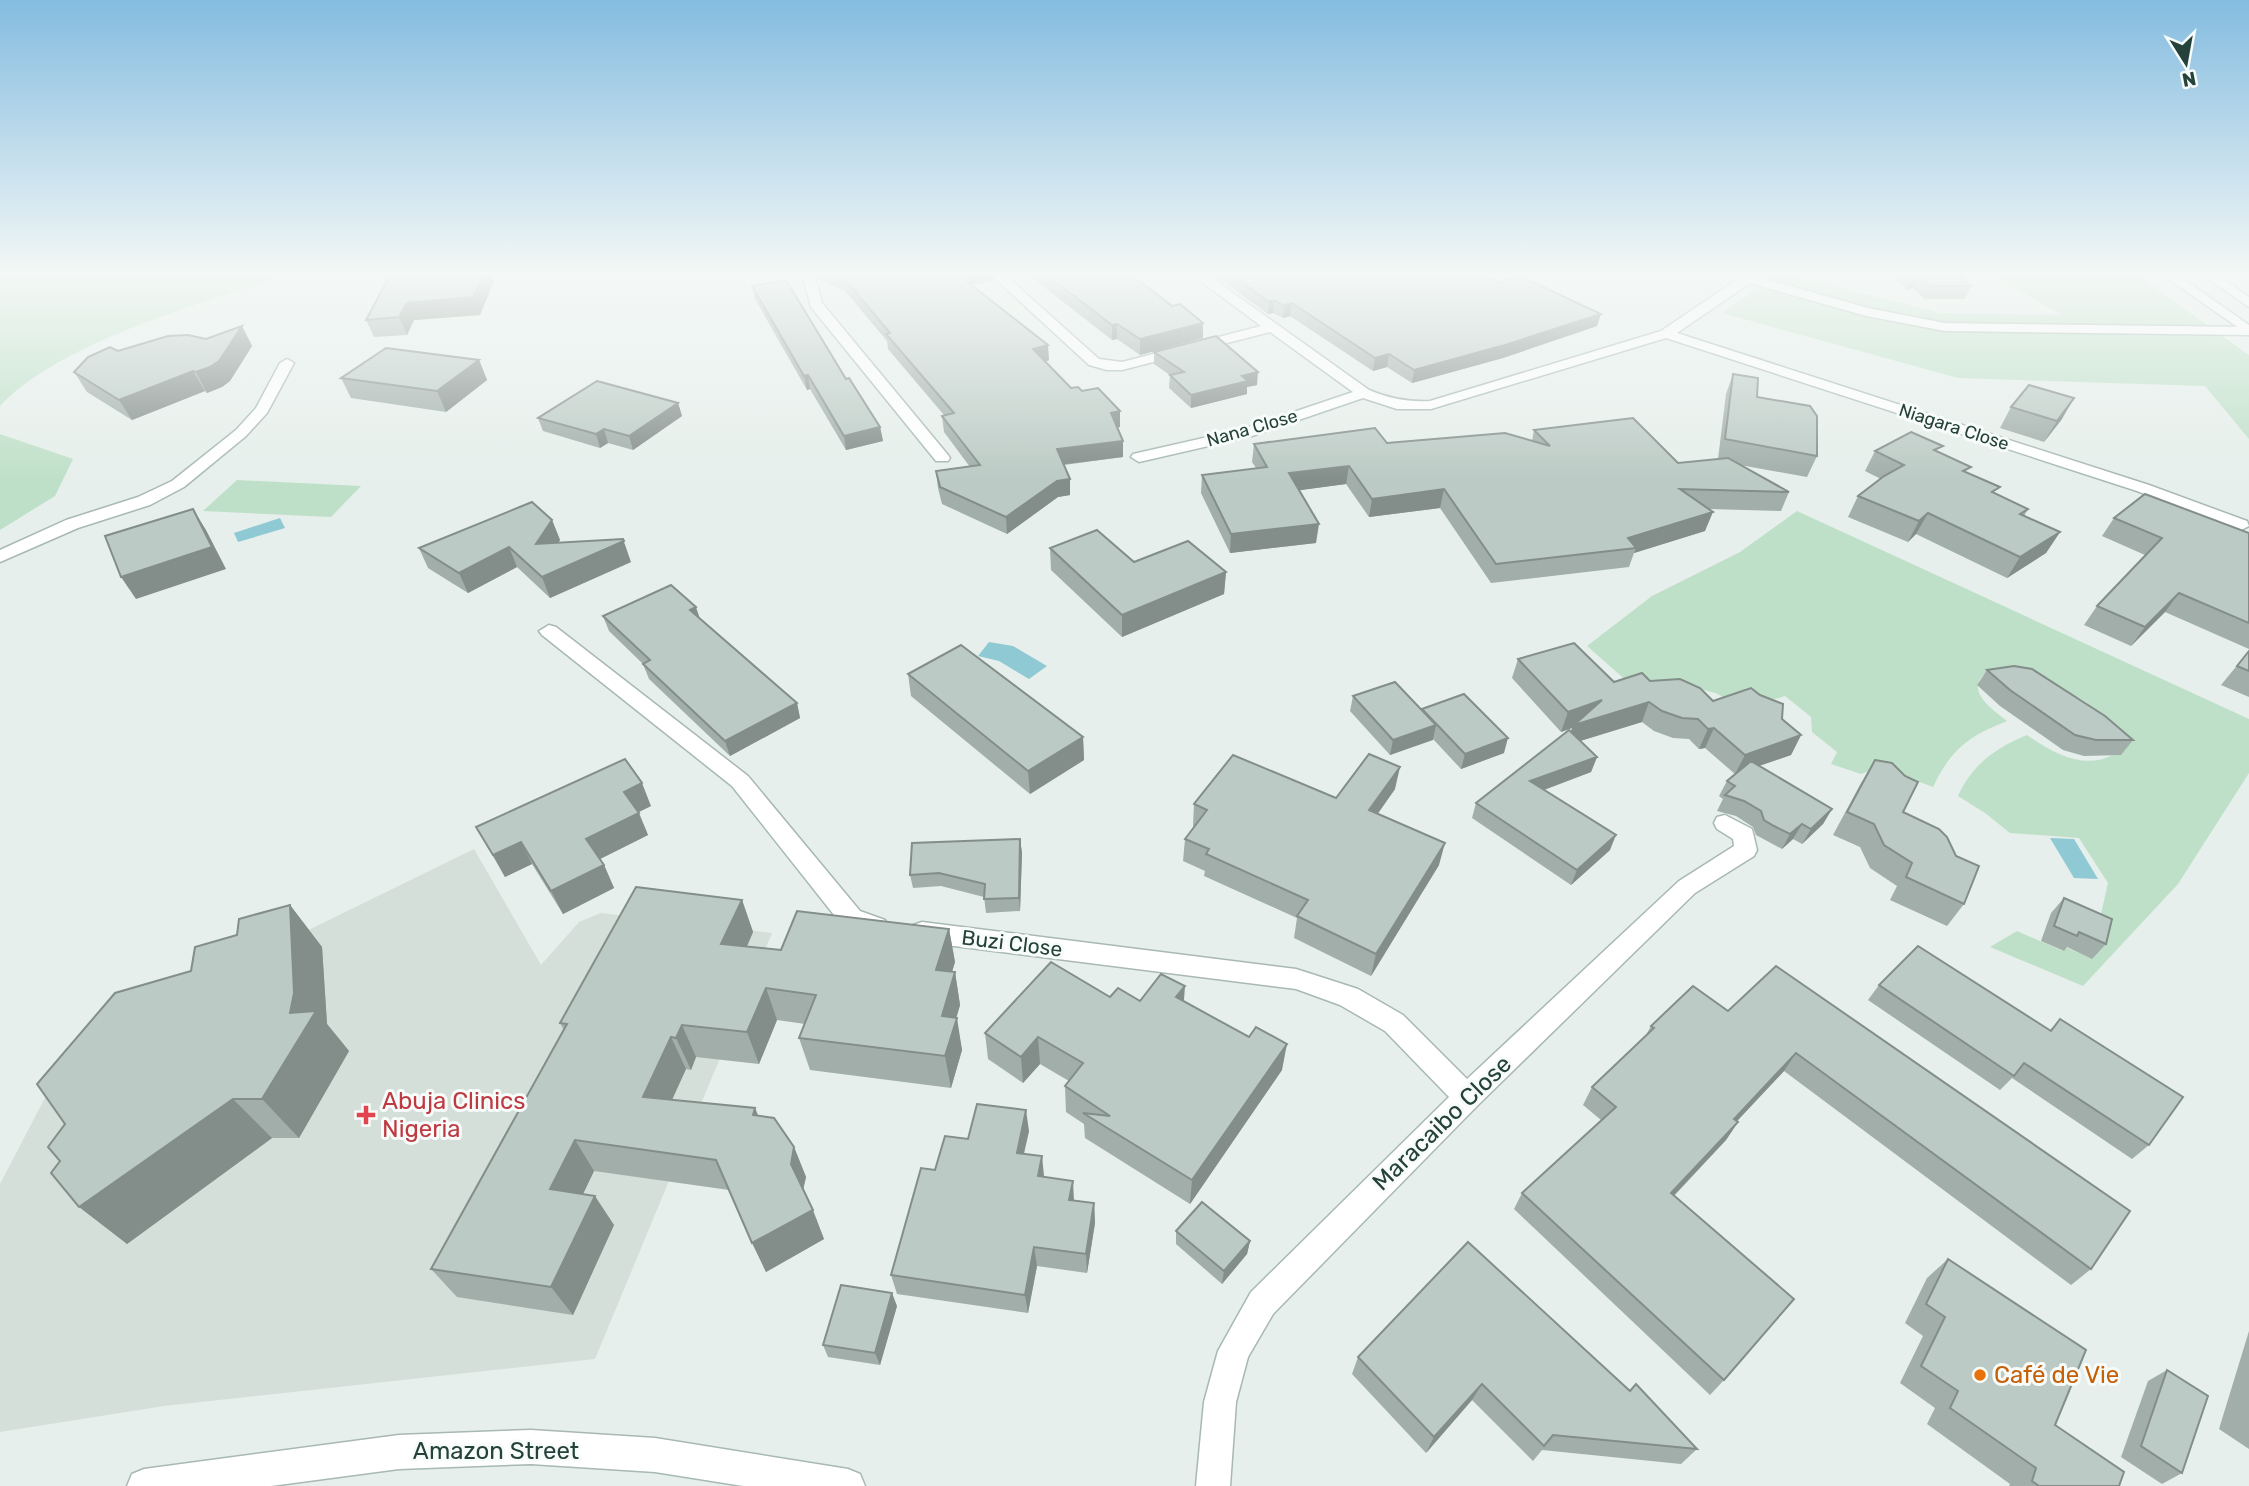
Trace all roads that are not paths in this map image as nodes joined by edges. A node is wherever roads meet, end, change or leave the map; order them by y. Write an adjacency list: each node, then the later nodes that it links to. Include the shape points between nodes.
1 (847, 342): 10 (street)
2 (1072, 342): 3 (street, via 1094,362 1122,366)
3 (1214, 342)
4 (1294, 342): 8 (street)
5 (1638, 342): 8 (street, via 1431,405 1389,405)
6 (1692, 342): 11 (street, Niagara Close, via 2143,488)
7 (287, 363): 12 (street, via 262,410 242,433 178,484)
8 (1364, 393): 9 (street, Nana Close, via 1247,433)
9 (1139, 457)
10 (942, 458)
11 (2241, 525)
12 (0, 557)
13 (549, 631): 15 (street, Buzi Close, via 740,780 851,918 872,926 1296,979 1349,997 1394,1023)
14 (1726, 823): 15 (street, Maracaibo Close, via 1744,835 1746,849 1687,887)
15 (1467, 1097): 18 (street, Maracaibo Close, via 1262,1303 1234,1351 1220,1402)
16 (144, 1486): 17 (street, Amazon Street, via 399,1452 531,1447 655,1455)
17 (848, 1486)
18 (1213, 1486)

